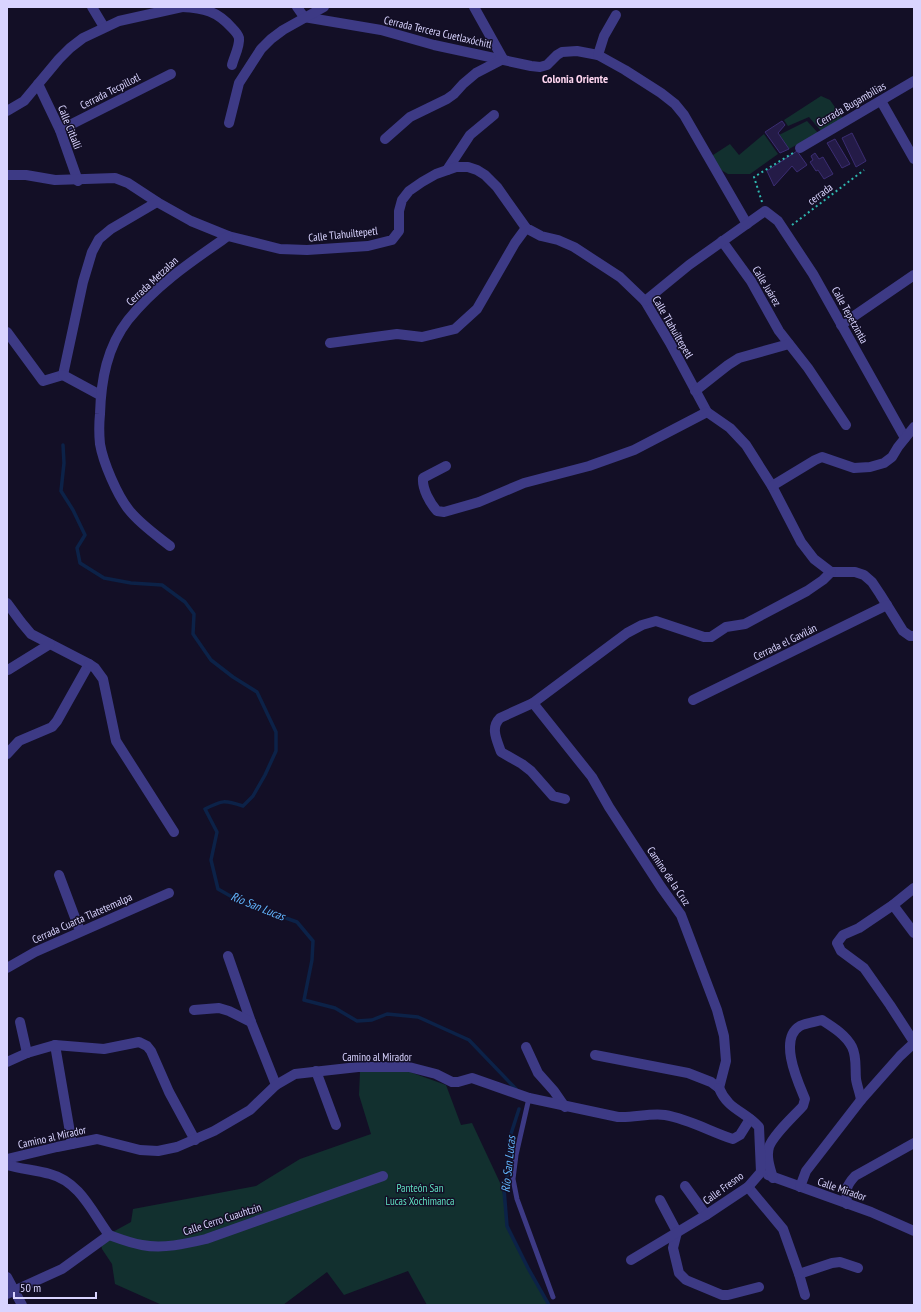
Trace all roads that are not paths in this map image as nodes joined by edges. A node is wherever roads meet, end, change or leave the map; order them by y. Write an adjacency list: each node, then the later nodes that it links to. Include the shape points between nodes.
1 (92, 7): 8 (street)
2 (182, 7): 8 (street); 11 (street, via 208,10 235,30 239,40)
3 (297, 7): 7 (street)
4 (324, 7): 7 (street)
5 (474, 7): 10 (street)
6 (616, 15): 9 (street, via 604,36)
7 (304, 17): 10 (street, Cerrada Tercera Cuetlaxóchitl, via 381,30 434,45); 18 (street, via 283,30 261,49 239,83)
8 (104, 27): 14 (street, via 70,48)
9 (598, 56): 10 (street, Cerrada Tercera Cuetlaxóchitl, via 577,51 562,52 547,66 540,67); 27 (street, via 625,70 675,104 684,115)
10 (502, 59): 20 (street, via 476,73 450,97 410,117)
11 (232, 65)
12 (171, 74): 19 (street, Cerrada Tecpillotl)
13 (914, 81): 15 (street, Cerrada Bugambilias)
14 (38, 84): 16 (street, via 24,101); 19 (street, Calle Citlalli)
15 (881, 101): 21 (street, Cerrada Bugambilias); 22 (street)
16 (7, 111)
17 (494, 115): 23 (street, via 470,135)
18 (229, 123)
19 (60, 130): 25 (street, Calle Citlalli)
20 (385, 139)
21 (800, 148)
22 (914, 159)
23 (447, 170): 28 (street, Calle Tlahuiltepetl, via 468,167 485,175 497,187); 29 (street, Calle Tlahuiltepetl, via 409,191 402,200 399,211 399,231 392,240 379,244 329,249 280,249)
24 (7, 174): 25 (street, Calle Tlahuiltepetl)
25 (78, 181): 26 (street, Calle Tlahuiltepetl, via 115,178)
26 (157, 202): 29 (street, Calle Tlahuiltepetl, via 192,221); 37 (street, via 99,239 92,252 83,282)
27 (747, 224): 30 (street); 33 (street, Calle Tepetzintla, via 765,211 778,221 813,274)
28 (526, 228): 32 (street, Calle Tlahuiltepetl, via 580,251 620,277); 35 (street, via 477,309 455,329 422,337 397,334)
29 (228, 236): 39 (street, Cerrada Metzalan, via 168,280 128,321 109,354)
30 (722, 241): 32 (street); 36 (street, Calle Juárez, via 751,281)
31 (914, 275): 33 (street)
32 (645, 301): 38 (street, Calle Tlahuiltepetl)
33 (841, 325): 43 (street, Calle Tepetzintla)
34 (7, 332): 37 (street, via 43,381)
35 (330, 343)
36 (789, 344): 38 (street, via 739,358); 41 (street, Calle Juárez)
37 (63, 375): 39 (street)
38 (695, 391): 40 (street, Calle Tlahuiltepetl)
39 (100, 395): 46 (street, Cerrada Metzalan, via 100,444 114,483 128,509)
40 (707, 412): 44 (street, via 634,450 590,466 524,483 479,502 444,512 437,511 432,505 423,478); 45 (street, Calle Tlahuiltepetl, via 730,428 746,445)
41 (846, 425)
42 (914, 427): 43 (street)
43 (905, 438): 45 (street, via 892,457 884,463 854,468 822,458)
44 (446, 466)
45 (772, 486): 47 (street, Calle Tlahuiltepetl, via 801,542 814,559)
46 (170, 546)
47 (831, 572): 49 (street, via 855,572 864,575 872,582); 55 (street, via 807,591 745,624 726,627 711,637 656,621 642,625)
48 (7, 603): 51 (street, via 31,634)
49 (887, 606): 50 (street, via 903,631); 54 (street, Cerrada el Gavilán)
50 (914, 636)
51 (50, 644): 52 (street); 53 (street)
52 (89, 664): 56 (street, via 52,727 19,741); 58 (street, via 102,679 116,741)
53 (8, 670)
54 (693, 700)
55 (533, 703): 57 (street, via 496,722 494,728 501,752 531,771 553,796); 78 (street, Camino de la Cruz, via 592,777 617,820 681,915 717,1010 724,1036 726,1061)
56 (7, 754)
57 (565, 799)
58 (174, 832)
59 (59, 875): 63 (street)
60 (914, 888): 62 (street)
61 (169, 893): 63 (street, Cerrada Cuarta Tlatetemalpa)
62 (893, 905): 64 (street); 70 (street, via 836,943 841,951 864,968)
63 (80, 931): 66 (street, Cerrada Cuarta Tlatetemalpa)
64 (914, 933)
65 (228, 956): 69 (street)
66 (7, 968)
67 (194, 1010): 69 (street, via 219,1008)
68 (20, 1022): 73 (street)
69 (251, 1022): 77 (street)
70 (914, 1043): 80 (street)
71 (55, 1045): 73 (street); 84 (street, via 104,1049 139,1042 147,1046); 86 (street)
72 (526, 1047): 81 (street, via 538,1073)
73 (27, 1053): 75 (street)
74 (595, 1055): 78 (street, via 688,1073)
75 (7, 1062)
76 (316, 1071): 77 (street, Camino al Mirador, via 295,1074); 79 (street, Camino al Mirador, via 358,1067 409,1067 452,1082 472,1078); 83 (street)
77 (276, 1085): 84 (street, Camino al Mirador, via 250,1110)
78 (719, 1088): 82 (street, via 726,1101)
79 (529, 1098): 81 (street, Camino al Mirador); 108 (lane, via 513,1179 517,1199)
80 (861, 1100): 91 (street, via 856,1079 856,1063 846,1038 822,1020 800,1026 794,1032 790,1043 791,1058 805,1099 803,1106 773,1139 769,1148 768,1159); 94 (street, via 806,1171)
81 (565, 1107): 82 (street, Camino al Mirador, via 618,1117 666,1116 702,1126 733,1139 740,1135)
82 (750, 1119): 89 (street, via 759,1127)
83 (336, 1125)
84 (195, 1140): 86 (street, Camino al Mirador, via 158,1151 140,1150 97,1139)
85 (914, 1143): 96 (street, via 855,1176 846,1188)
86 (72, 1144): 87 (street, Camino al Mirador)
87 (7, 1159)
88 (7, 1165): 100 (street, via 64,1179 77,1189)
89 (761, 1172): 91 (street, Calle Mirador); 93 (street, Calle Fresno)
90 (383, 1176): 100 (street, Calle Cerro Cuauhtzin, via 206,1239 184,1244 143,1245)
91 (772, 1178): 94 (street, Calle Mirador)
92 (685, 1186): 97 (street)
93 (748, 1186): 97 (street, Calle Fresno); 103 (street, via 783,1229)
94 (800, 1187): 96 (street, Calle Mirador)
95 (660, 1200): 99 (street)
96 (847, 1204): 98 (street, Calle Mirador)
97 (706, 1215): 99 (street, Calle Fresno)
98 (914, 1231)
99 (677, 1232): 101 (street, Calle Fresno); 105 (street, via 673,1248 680,1273 686,1280 728,1295)
100 (109, 1235): 106 (street, via 62,1268)
101 (630, 1260)
102 (858, 1268): 103 (street, via 840,1262)
103 (799, 1274): 107 (street)
104 (7, 1277): 106 (street)
105 (759, 1288)
106 (11, 1292): 109 (street)
107 (805, 1295)
108 (552, 1297)
109 (22, 1305)

